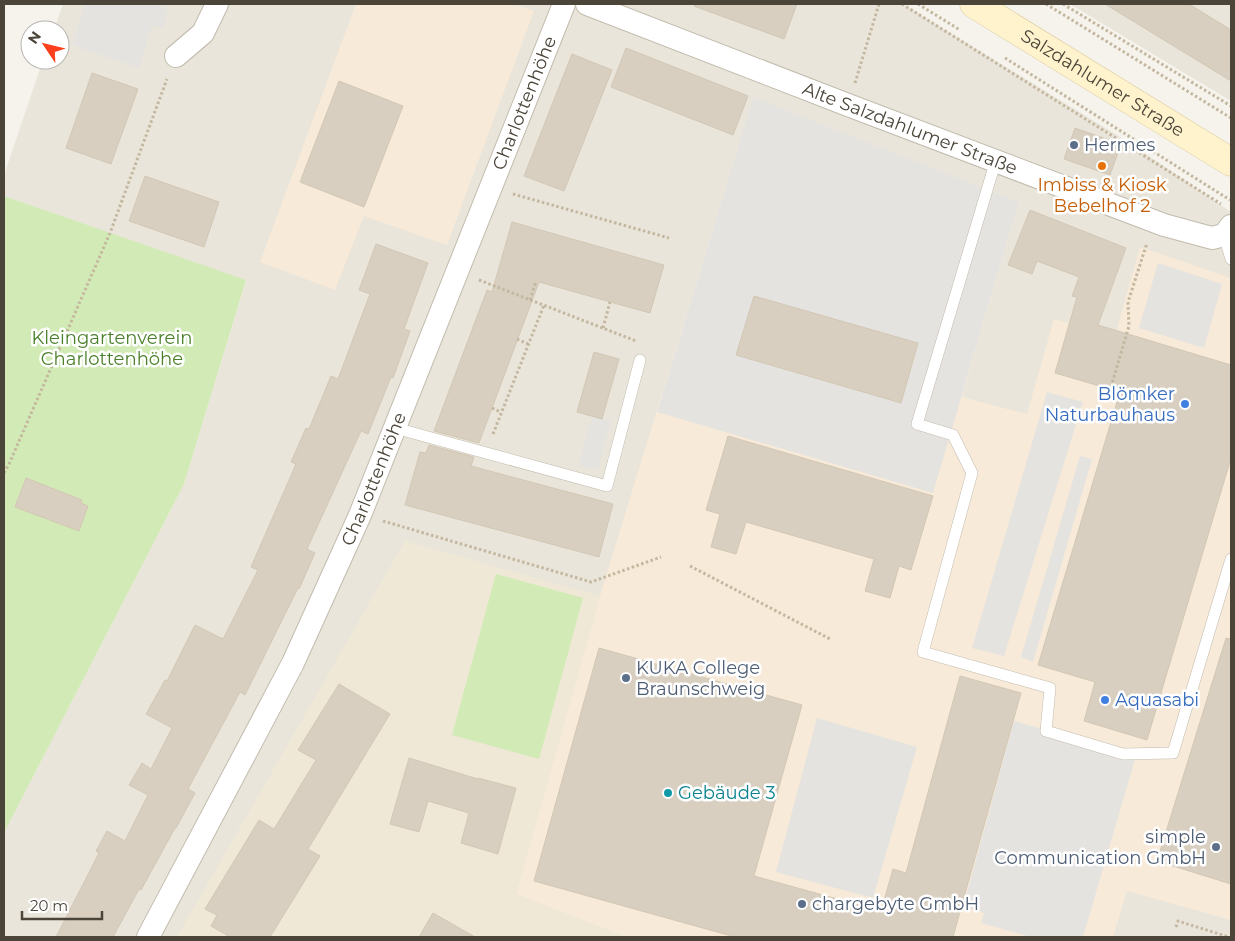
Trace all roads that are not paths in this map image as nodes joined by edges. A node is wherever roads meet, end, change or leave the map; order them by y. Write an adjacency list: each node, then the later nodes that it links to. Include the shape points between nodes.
1 (216, 4): 5 (street, via 203,33)
2 (564, 4): 11 (street, Charlottenhöhe)
3 (588, 4): 6 (street, Alte Salzdahlumer Straße)
4 (974, 4): 7 (main road, Salzdahlumer Straße)
5 (176, 56)
6 (996, 160): 8 (street, Alte Salzdahlumer Straße, via 1154,221 1212,238); 12 (lane, via 917,424 953,435 972,473 923,652 1050,688 1046,731 1123,754 1174,753)
7 (1231, 162)
8 (1228, 230): 9 (lane)
9 (1231, 259)
10 (640, 360): 11 (lane, via 607,486)
11 (395, 428): 13 (street, Charlottenhöhe, via 360,515 293,663)
12 (1231, 559)
13 (148, 937)

